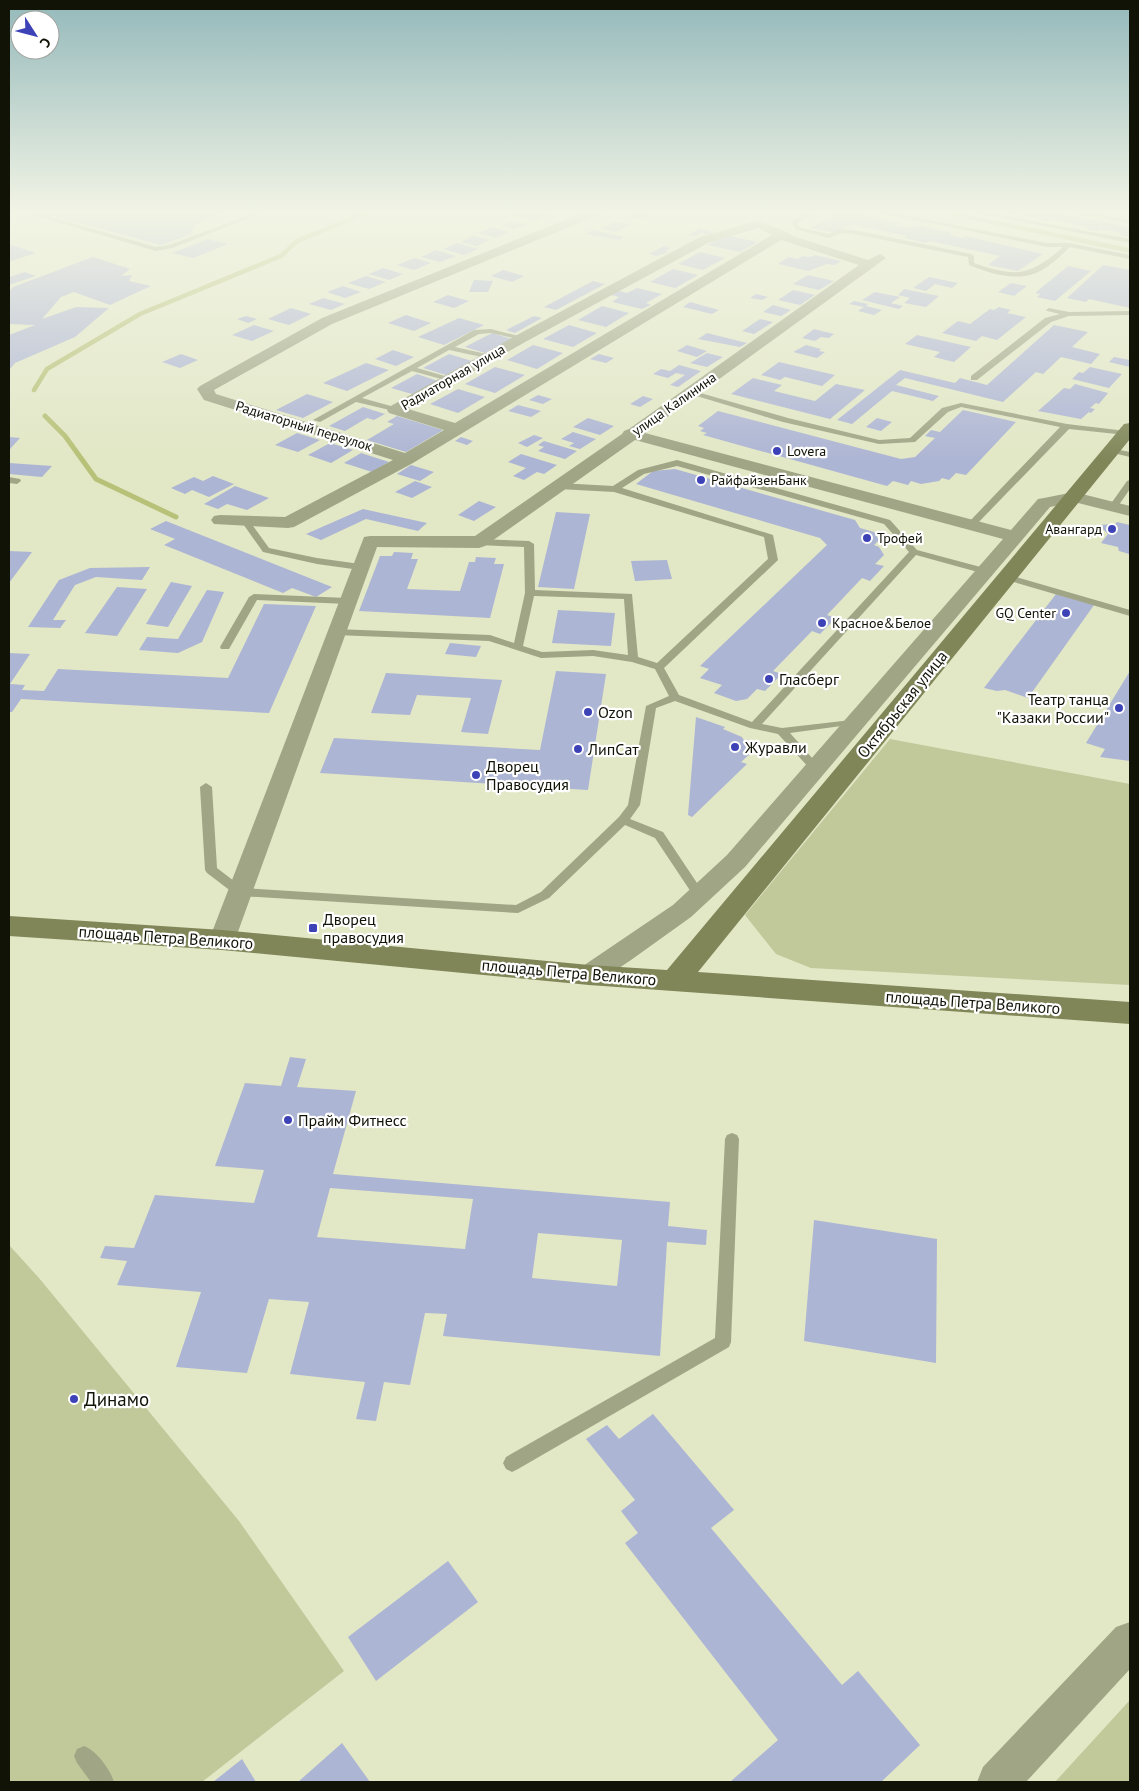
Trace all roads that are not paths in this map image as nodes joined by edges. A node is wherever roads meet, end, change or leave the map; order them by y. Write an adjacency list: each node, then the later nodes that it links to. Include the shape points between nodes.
1 (394, 294): 22 (street, Радиаторный переулок, via 327,321 205,389 210,397)
2 (604, 294): 8 (street, Радиаторная улица)
3 (683, 294): 19 (street)
4 (829, 294): 14 (street, улица Калинина)
5 (1049, 310): 7 (lane)
6 (1130, 313): 7 (lane)
7 (1068, 314): 12 (lane, via 1048,320)
8 (522, 338): 9 (lane, via 491,331 476,332); 10 (street, Радиаторная улица)
9 (448, 348): 10 (lane); 11 (lane)
10 (488, 357): 13 (street, Радиаторная улица)
11 (410, 368): 13 (lane); 15 (lane)
12 (974, 378)
13 (449, 380): 16 (street, Радиаторная улица)
14 (693, 392): 18 (lane, via 786,420 879,442 912,440 945,410 960,405); 20 (street, улица Калинина)
15 (356, 399): 16 (lane); 17 (lane)
16 (395, 410): 19 (street, Радиаторная улица)
17 (317, 420)
18 (1067, 426): 21 (lane); 30 (lane)
19 (456, 429): 22 (street)
20 (630, 434): 24 (street, улица Калинина); 30 (street)
21 (1125, 442): 26 (street, Октябрьская улица)
22 (407, 459): 29 (street, via 288,523)
23 (1130, 483): 27 (lane)
24 (559, 486): 25 (lane); 32 (street, улица Калинина)
25 (615, 489): 33 (lane, via 641,472 677,463 887,522); 43 (lane, via 768,535 773,560)
26 (1074, 497): 27 (street); 31 (street, via 1044,503); 35 (street, Октябрьская улица)
27 (1122, 509)
28 (220, 520): 29 (street)
29 (244, 521): 34 (lane, via 266,550)
30 (971, 525): 31 (street)
31 (1015, 537): 35 (street)
32 (479, 542): 34 (street, via 370,541); 36 (lane, via 529,544)
33 (914, 552): 35 (lane); 46 (lane)
34 (360, 567): 37 (street)
35 (995, 574): 38 (lane); 45 (street); 52 (street, Октябрьская улица)
36 (530, 593): 41 (lane); 42 (lane, via 629,596)
37 (347, 601): 39 (street); 40 (lane, via 254,597)
38 (1130, 613)
39 (335, 632): 41 (lane, via 490,638); 53 (street)
40 (225, 647)
41 (518, 647): 42 (lane, via 541,655 593,653)
42 (633, 659): 43 (lane)
43 (659, 667): 44 (lane)
44 (675, 697): 46 (lane); 50 (lane, via 651,706 634,805)
45 (856, 721): 47 (lane); 48 (street)
46 (754, 726): 47 (lane)
47 (782, 731): 48 (lane)
48 (816, 768): 51 (street)
49 (206, 787): 53 (lane, via 212,870)
50 (623, 820): 53 (lane, via 545,895 518,909); 54 (lane, via 659,835)
51 (736, 861): 52 (street); 54 (street)
52 (766, 870): 58 (street, Октябрьская улица)
53 (240, 892): 56 (street)
54 (699, 895): 57 (street)
55 (9, 926): 56 (street, площадь Петра Великого)
56 (222, 940): 57 (street, площадь Петра Великого)
57 (589, 975): 58 (street, площадь Петра Великого)
58 (674, 981): 59 (street, площадь Петра Великого)
59 (1130, 1013)
60 (732, 1139): 61 (lane, via 723,1342)
61 (512, 1463)
62 (1130, 1641): 65 (street)
63 (84, 1756): 64 (lane)
64 (104, 1782)
65 (998, 1782)

